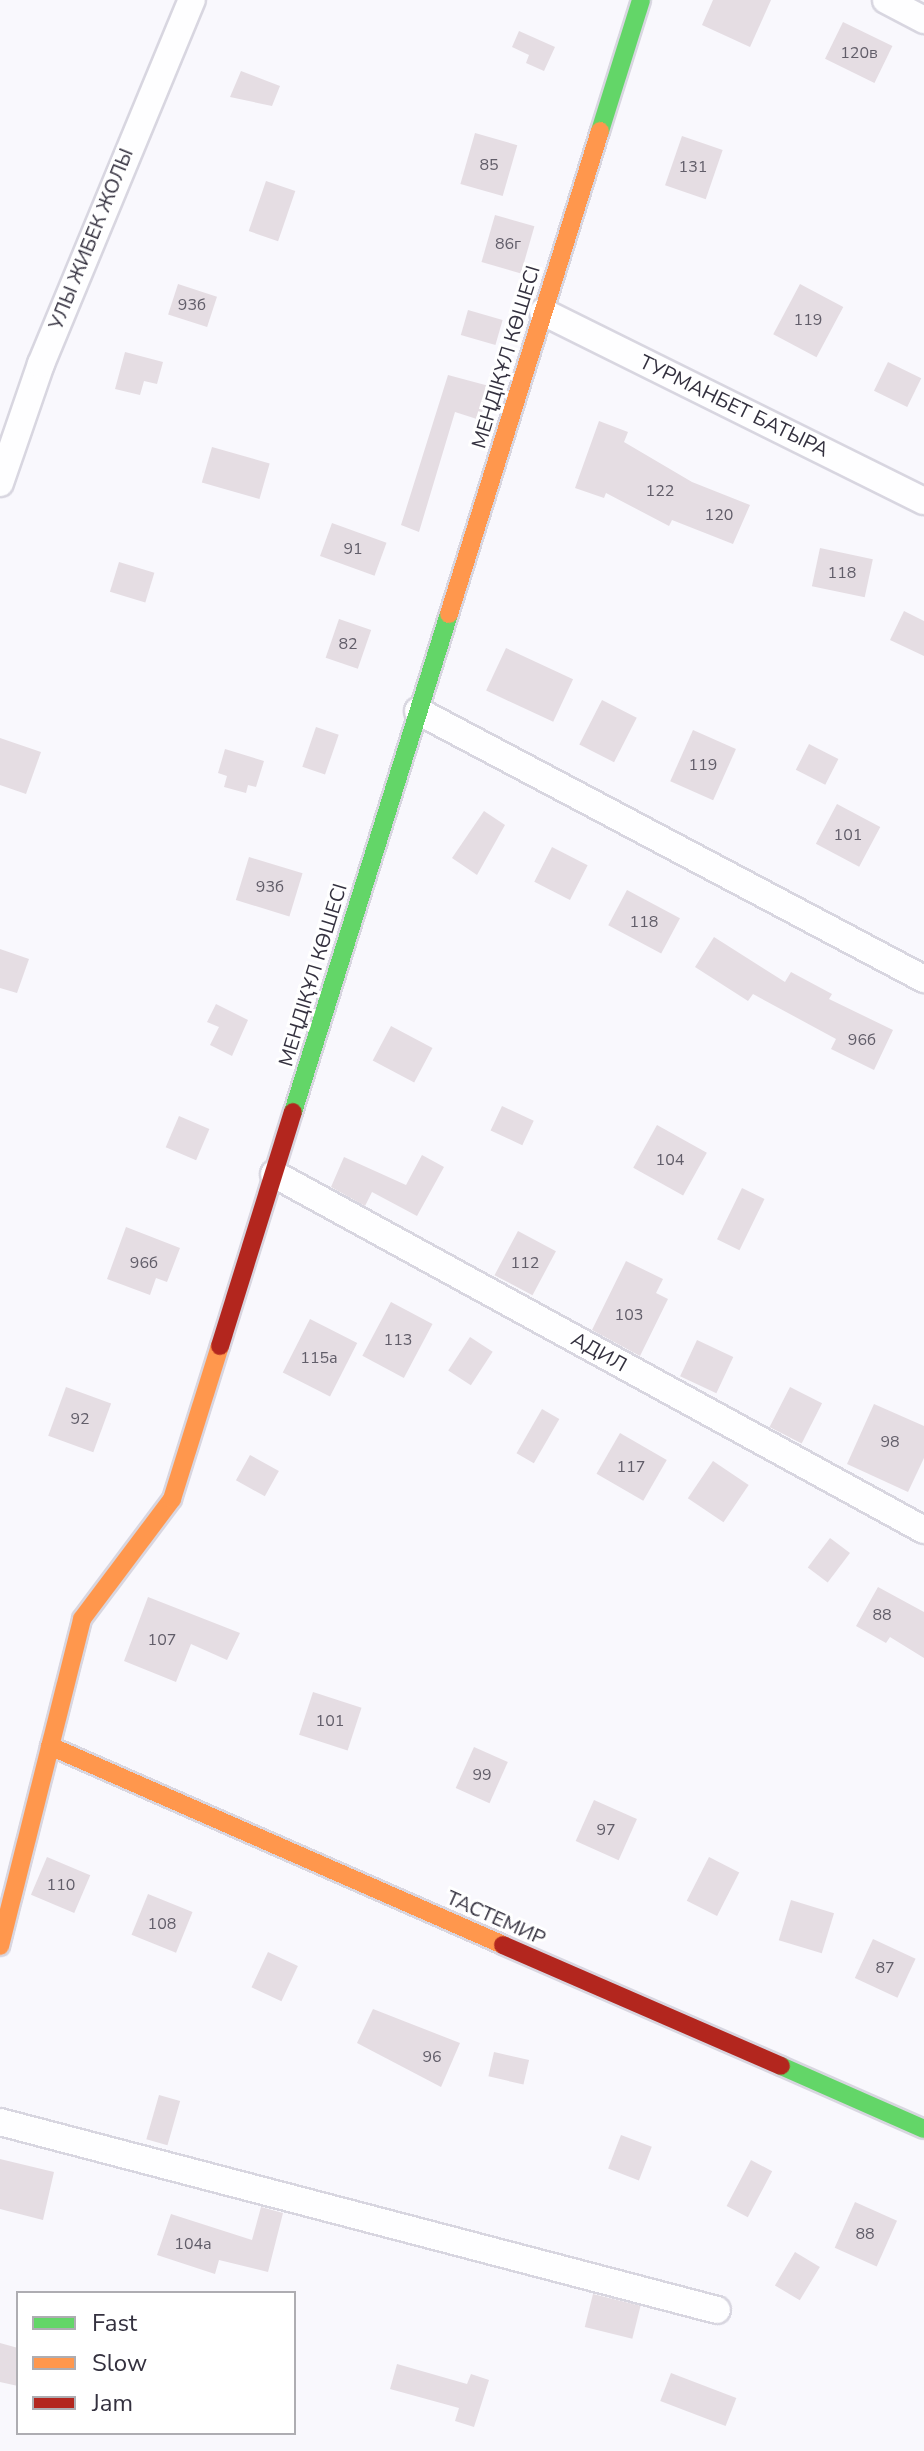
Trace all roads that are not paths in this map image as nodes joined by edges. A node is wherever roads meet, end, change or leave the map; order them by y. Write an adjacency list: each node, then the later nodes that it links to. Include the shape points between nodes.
1 (192, 0): 6 (street, УЛЫ ЖИБЕК ЖОЛЫ, via 46,350)
2 (641, 0): 5 (street, МЕҢДІҚҰЛ КӨШЕСІ)
3 (886, 0): 4 (street)
4 (924, 20)
5 (543, 312): 7 (street, ТУРМАНБЕТ БАТЫРА); 8 (street, МЕҢДІҚҰЛ КӨШЕСІ)
6 (0, 483)
7 (924, 501)
8 (418, 711): 9 (street); 10 (street, МЕҢДІҚҰЛ КӨШЕСІ)
9 (924, 979)
10 (274, 1174): 11 (street, АДИЛ); 12 (street, МЕҢДІҚҰЛ КӨШЕСІ, via 172,1499 82,1619)
11 (924, 1530)
12 (50, 1746): 13 (street, МЕҢДІҚҰЛ КӨШЕСІ); 15 (street, ТАСТЕМИР)
13 (0, 1946)
14 (0, 2122): 16 (street)
15 (924, 2129)
16 (717, 2310)

